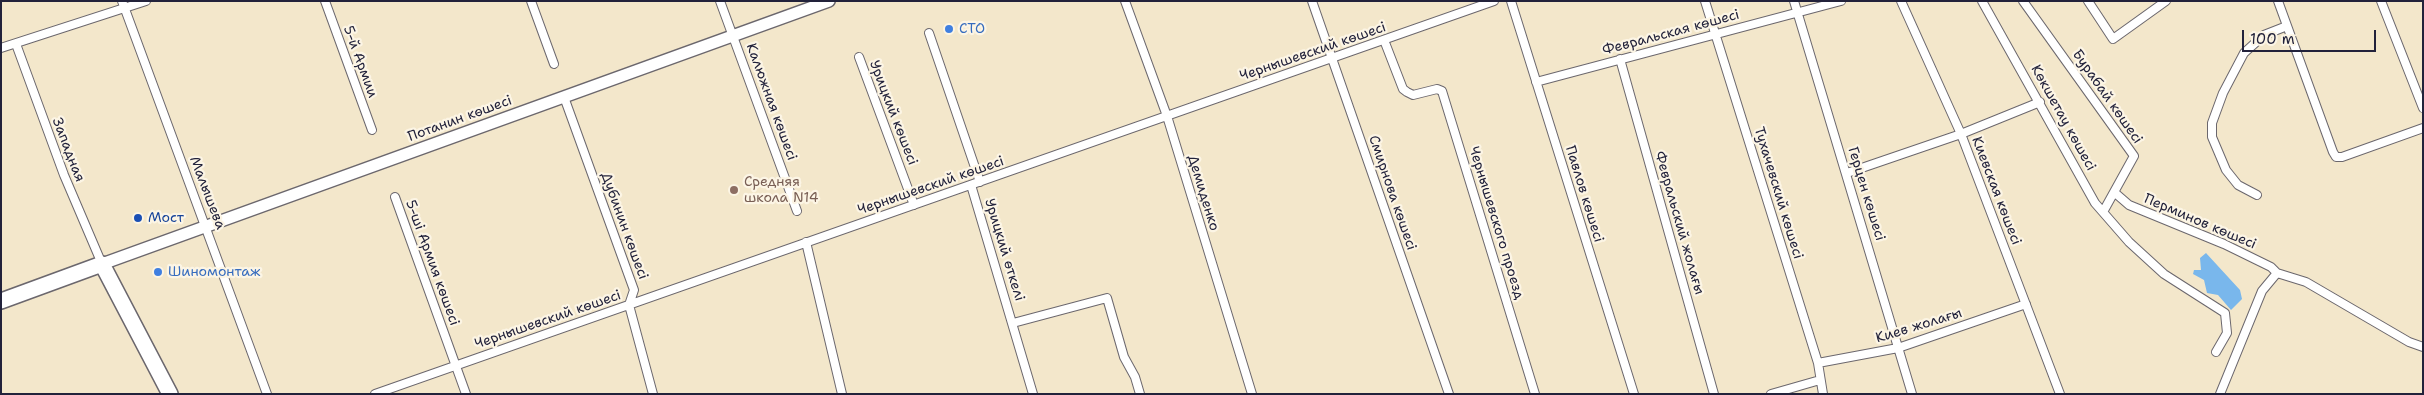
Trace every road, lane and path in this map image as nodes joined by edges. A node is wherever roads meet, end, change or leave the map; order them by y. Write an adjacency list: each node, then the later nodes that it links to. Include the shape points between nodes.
1 (146, 1): 20 (street)
2 (325, 1): 39 (street, 5-й Армии)
3 (531, 1): 32 (street)
4 (720, 1): 25 (street, Калюжная көшесі)
5 (829, 1): 25 (main road, Потанин көшесі)
6 (1125, 1): 37 (street, Демиденко)
7 (1312, 1): 30 (street, Смирнова көшесі)
8 (1494, 1): 26 (street, Чернышевский көшесі)
9 (1510, 1): 33 (street, Павлов көшесі)
10 (1705, 1): 24 (street, Тухачевский көшесі)
11 (1794, 1): 21 (street, Герцен көшесі)
12 (1841, 1): 21 (street, Февральская көшесі)
13 (1901, 1): 40 (street, Киевская көшесі)
14 (1982, 1): 35 (street, Көкшетау көшесі)
15 (2023, 1): 44 (street, Бурабай көшесі, via 2134,156)
16 (2088, 1): 17 (street, via 2113,39)
17 (2166, 1)
18 (2278, 1): 22 (street)
19 (2381, 1): 36 (street)
20 (123, 5): 27 (street); 50 (street, Малышева)
21 (1799, 13): 24 (street, Февральская көшесі); 41 (street, Герцен көшесі)
22 (2287, 26): 38 (street, via 2336,156 2342,158); 45 (street, via 2264,35 2244,53 2222,93 2212,123 2212,137 2226,170 2238,184)
23 (929, 34): 42 (street, Урицкий өткелі)
24 (1715, 34): 31 (street, Февральская көшесі); 61 (street, Тухачевский көшесі)
25 (734, 37): 34 (main road, Потанин көшесі); 48 (street, Калюжная көшесі)
26 (1384, 40): 30 (street, Чернышевский көшесі); 74 (street, Чернышевского проезд, via 1403,89 1411,94 1442,91)
27 (16, 44): 28 (street); 52 (street, Западная, via 64,175)
28 (1, 48)
29 (859, 57): 47 (street, Урицкий көшесі)
30 (1332, 58): 37 (street, Чернышевский көшесі); 73 (street, Смирнова көшесі)
31 (1620, 59): 33 (street, Февральская көшесі); 76 (street, Февральский жолағы)
32 (554, 64)
33 (1536, 82): 75 (street, Павлов көшесі)
34 (564, 97): 50 (main road, Потанин көшесі); 56 (street, Дубинин көшесі, via 634,290)
35 (2040, 102): 40 (street); 49 (street, Көкшетау көшесі)
36 (2423, 108)
37 (1167, 116): 42 (street, Чернышевский көшесі); 72 (street, Демиденко)
38 (2423, 128)
39 (372, 130)
40 (1960, 134): 41 (street); 55 (street, Киевская көшесі)
41 (1847, 173): 59 (street, Герцен көшесі)
42 (980, 182): 43 (street, Чернышевский көшесі)
43 (971, 185): 47 (street, Чернышевский көшесі); 57 (street, Урицкий өткелі)
44 (2114, 192): 49 (street, Бурабай көшесі); 53 (street, Перминов көшесі, via 2129,205 2224,244)
45 (2257, 195)
46 (395, 197): 62 (street, 5-ші Армия көшесі)
47 (914, 205): 51 (street, Чернышевский көшесі)
48 (798, 211)
49 (2103, 212): 60 (street, Көкшетау көшесі, via 2128,242 2164,274 2224,312 2226,333)
50 (206, 227): 52 (main road, Потанин көшесі); 65 (street, Малышева)
51 (806, 242): 56 (street, Чернышевский көшесі); 69 (street)
52 (102, 264): 54 (highway); 64 (highway)
53 (2277, 273): 58 (street, Перминов көшесі, via 2306,282); 81 (street, via 2262,291)
54 (1, 301)
55 (2026, 304): 59 (street, Киев жолағы); 80 (street, Киевская көшесі)
56 (630, 305): 62 (street, Чернышевский көшесі); 68 (street, Дубинин көшесі)
57 (1013, 323): 70 (street, Урицкий өткелі); 71 (street, Урицкий өткелі, via 1107,298 1124,356)
58 (2423, 347)
59 (1898, 348): 61 (street, Киев жолағы); 79 (street, Герцен көшесі)
60 (2216, 352)
61 (1818, 363): 63 (street, Тухачевский көшесі)
62 (456, 366): 66 (street, Чернышевский көшесі); 67 (street, 5-ші Армия көшесі)
63 (1820, 380): 77 (street); 78 (street, Тухачевский көшесі)
64 (170, 394)
65 (267, 394)
66 (375, 394)
67 (466, 394)
68 (653, 394)
69 (842, 394)
70 (1033, 394)
71 (1140, 394)
72 (1252, 394)
73 (1449, 394)
74 (1535, 394)
75 (1634, 394)
76 (1714, 394)
77 (1770, 394)
78 (1823, 394)
79 (1912, 394)
80 (2060, 394)
81 (2220, 394)

